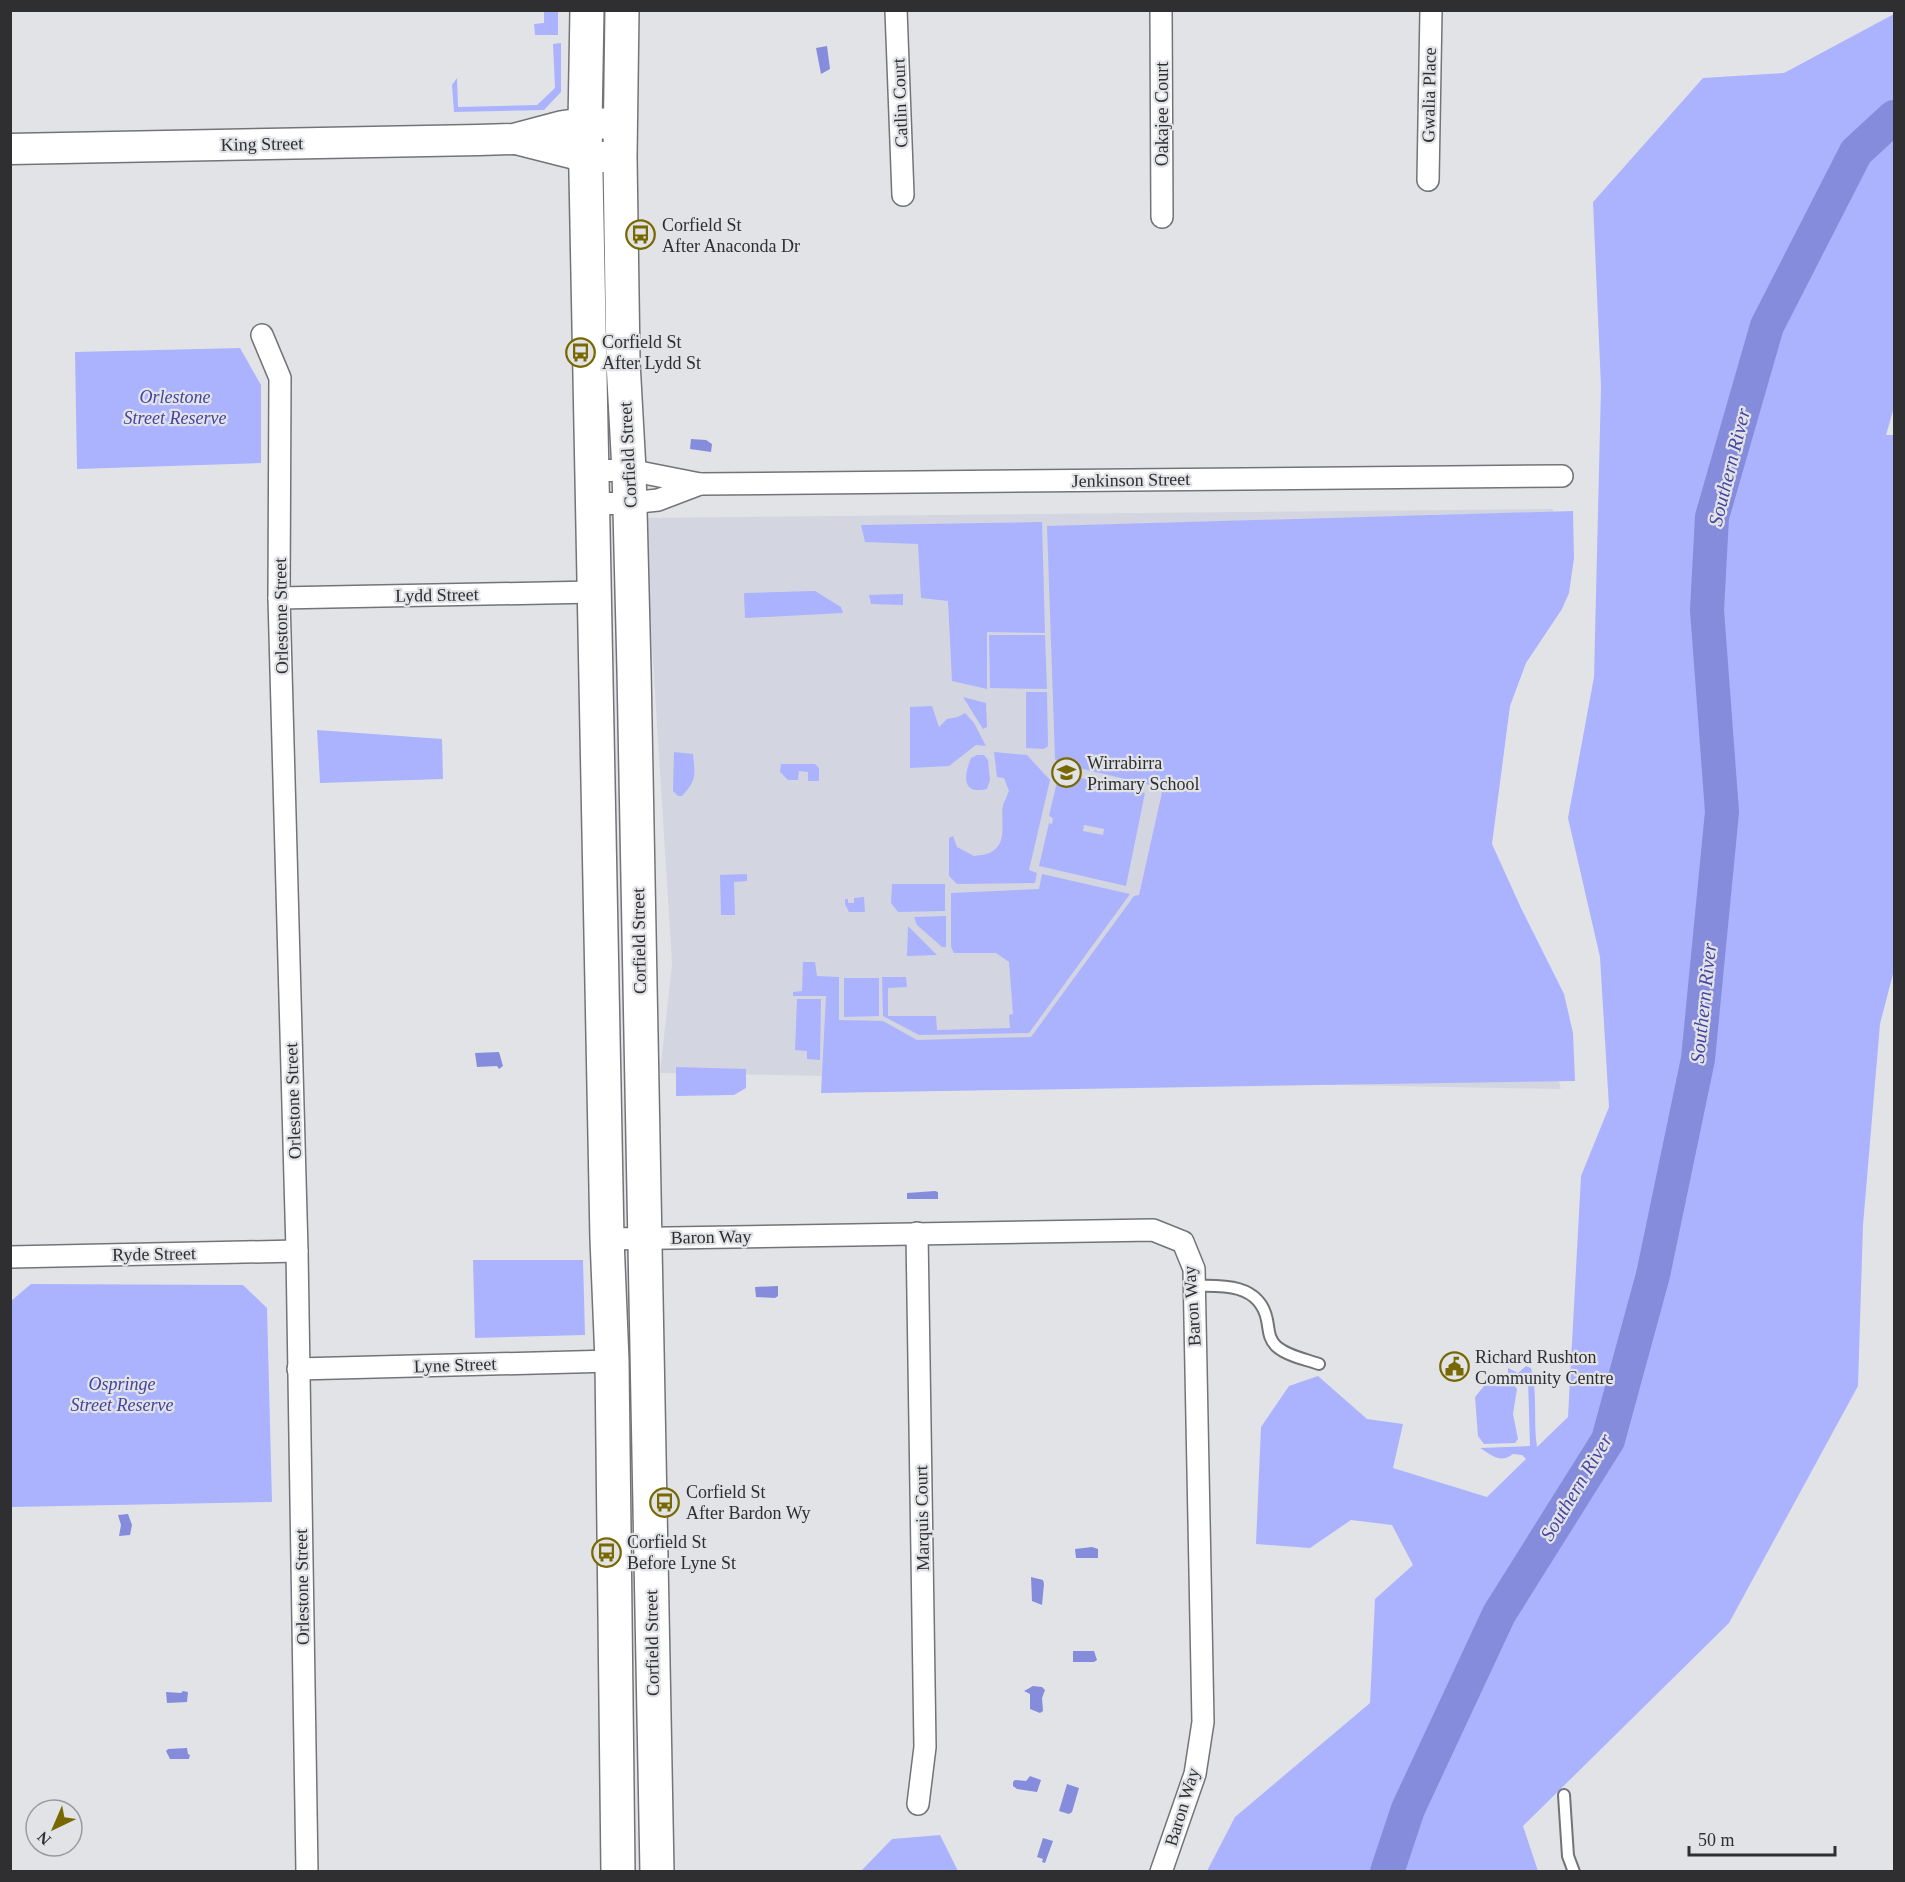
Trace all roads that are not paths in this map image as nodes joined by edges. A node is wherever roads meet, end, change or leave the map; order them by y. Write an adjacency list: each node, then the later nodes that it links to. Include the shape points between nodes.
1 (586, 10): 6 (main road, Corfield Street)
2 (622, 10): 7 (main road, Corfield Street)
3 (896, 10): 13 (street, Catlin Court)
4 (1161, 10): 14 (street, Oakajee Court)
5 (1431, 10): 12 (street, Gwalia Place)
6 (585, 123): 7 (main road, King Street); 8 (main road, King Street); 10 (main road, Corfield Street)
7 (620, 124): 11 (main road, Corfield Street)
8 (514, 138): 9 (main road, King Street); 10 (main road, King Street)
9 (10, 149)
10 (587, 157): 11 (main road, King Street); 17 (main road, Corfield Street)
11 (620, 157): 16 (main road, Corfield Street)
12 (1428, 180)
13 (903, 195)
14 (1162, 217)
15 (262, 335): 23 (street, Orlestone Street, via 280,378)
16 (629, 470): 17 (street, Jenkinson Street); 19 (street, Jenkinson Street); 20 (main road, Corfield Street)
17 (591, 471): 21 (main road, Corfield Street)
18 (1562, 476): 19 (street, Jenkinson Street)
19 (700, 484): 20 (street, Jenkinson Street, via 658,500)
20 (630, 503): 21 (street, Jenkinson Street); 25 (main road, Corfield Street)
21 (592, 504): 22 (main road, Corfield Street)
22 (594, 592): 23 (street, Lydd Street); 26 (main road, Corfield Street)
23 (279, 598): 27 (street, Orlestone Street)
24 (917, 1233): 25 (street, Baron Way); 29 (street, Baron Way, via 1153,1230 1183,1242 1194,1269); 34 (street, Marquis Court, via 925,1747)
25 (646, 1238): 26 (street, Baron Way); 37 (main road, Corfield Street)
26 (607, 1239): 30 (main road, Corfield Street)
27 (297, 1251): 28 (street, Ryde Street); 32 (street, Orlestone Street)
28 (10, 1257)
29 (1194, 1286): 31 (lane, via 1245,1290 1260,1302 1275,1345); 38 (street, Baron Way, via 1203,1722 1195,1774)
30 (612, 1361): 32 (street, Lyne Street); 36 (main road, Corfield Street)
31 (1319, 1364)
32 (298, 1369): 35 (street, Orlestone Street)
33 (1564, 1795): 39 (lane, via 1568,1856)
34 (918, 1804)
35 (307, 1872)
36 (618, 1872)
37 (657, 1872)
38 (1161, 1872)
39 (1574, 1872)

